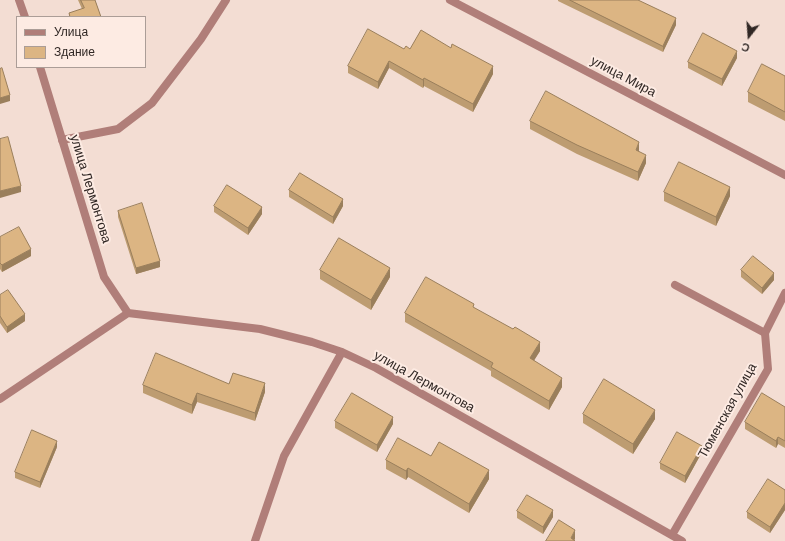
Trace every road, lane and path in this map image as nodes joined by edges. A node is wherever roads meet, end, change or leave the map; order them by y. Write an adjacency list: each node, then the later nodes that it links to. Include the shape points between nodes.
1 (19, 0): 4 (street)
2 (226, 0): 6 (street, via 201,39 152,103 118,129)
3 (450, 0): 7 (street, улица Мира)
4 (25, 16)
5 (40, 68): 6 (street, улица Лермонтова)
6 (62, 140): 10 (street, улица Лермонтова, via 104,277)
7 (785, 175)
8 (675, 284): 11 (street)
9 (785, 293): 11 (street)
10 (128, 313): 12 (street, улица Лермонтова, via 260,329); 13 (street)
11 (765, 333): 14 (street, Тюменская улица, via 768,369)
12 (342, 352): 14 (street, улица Лермонтова, via 376,368); 15 (street, via 284,456)
13 (0, 399)
14 (672, 535): 16 (street, улица Лермонтова)
15 (255, 541)
16 (682, 541)

